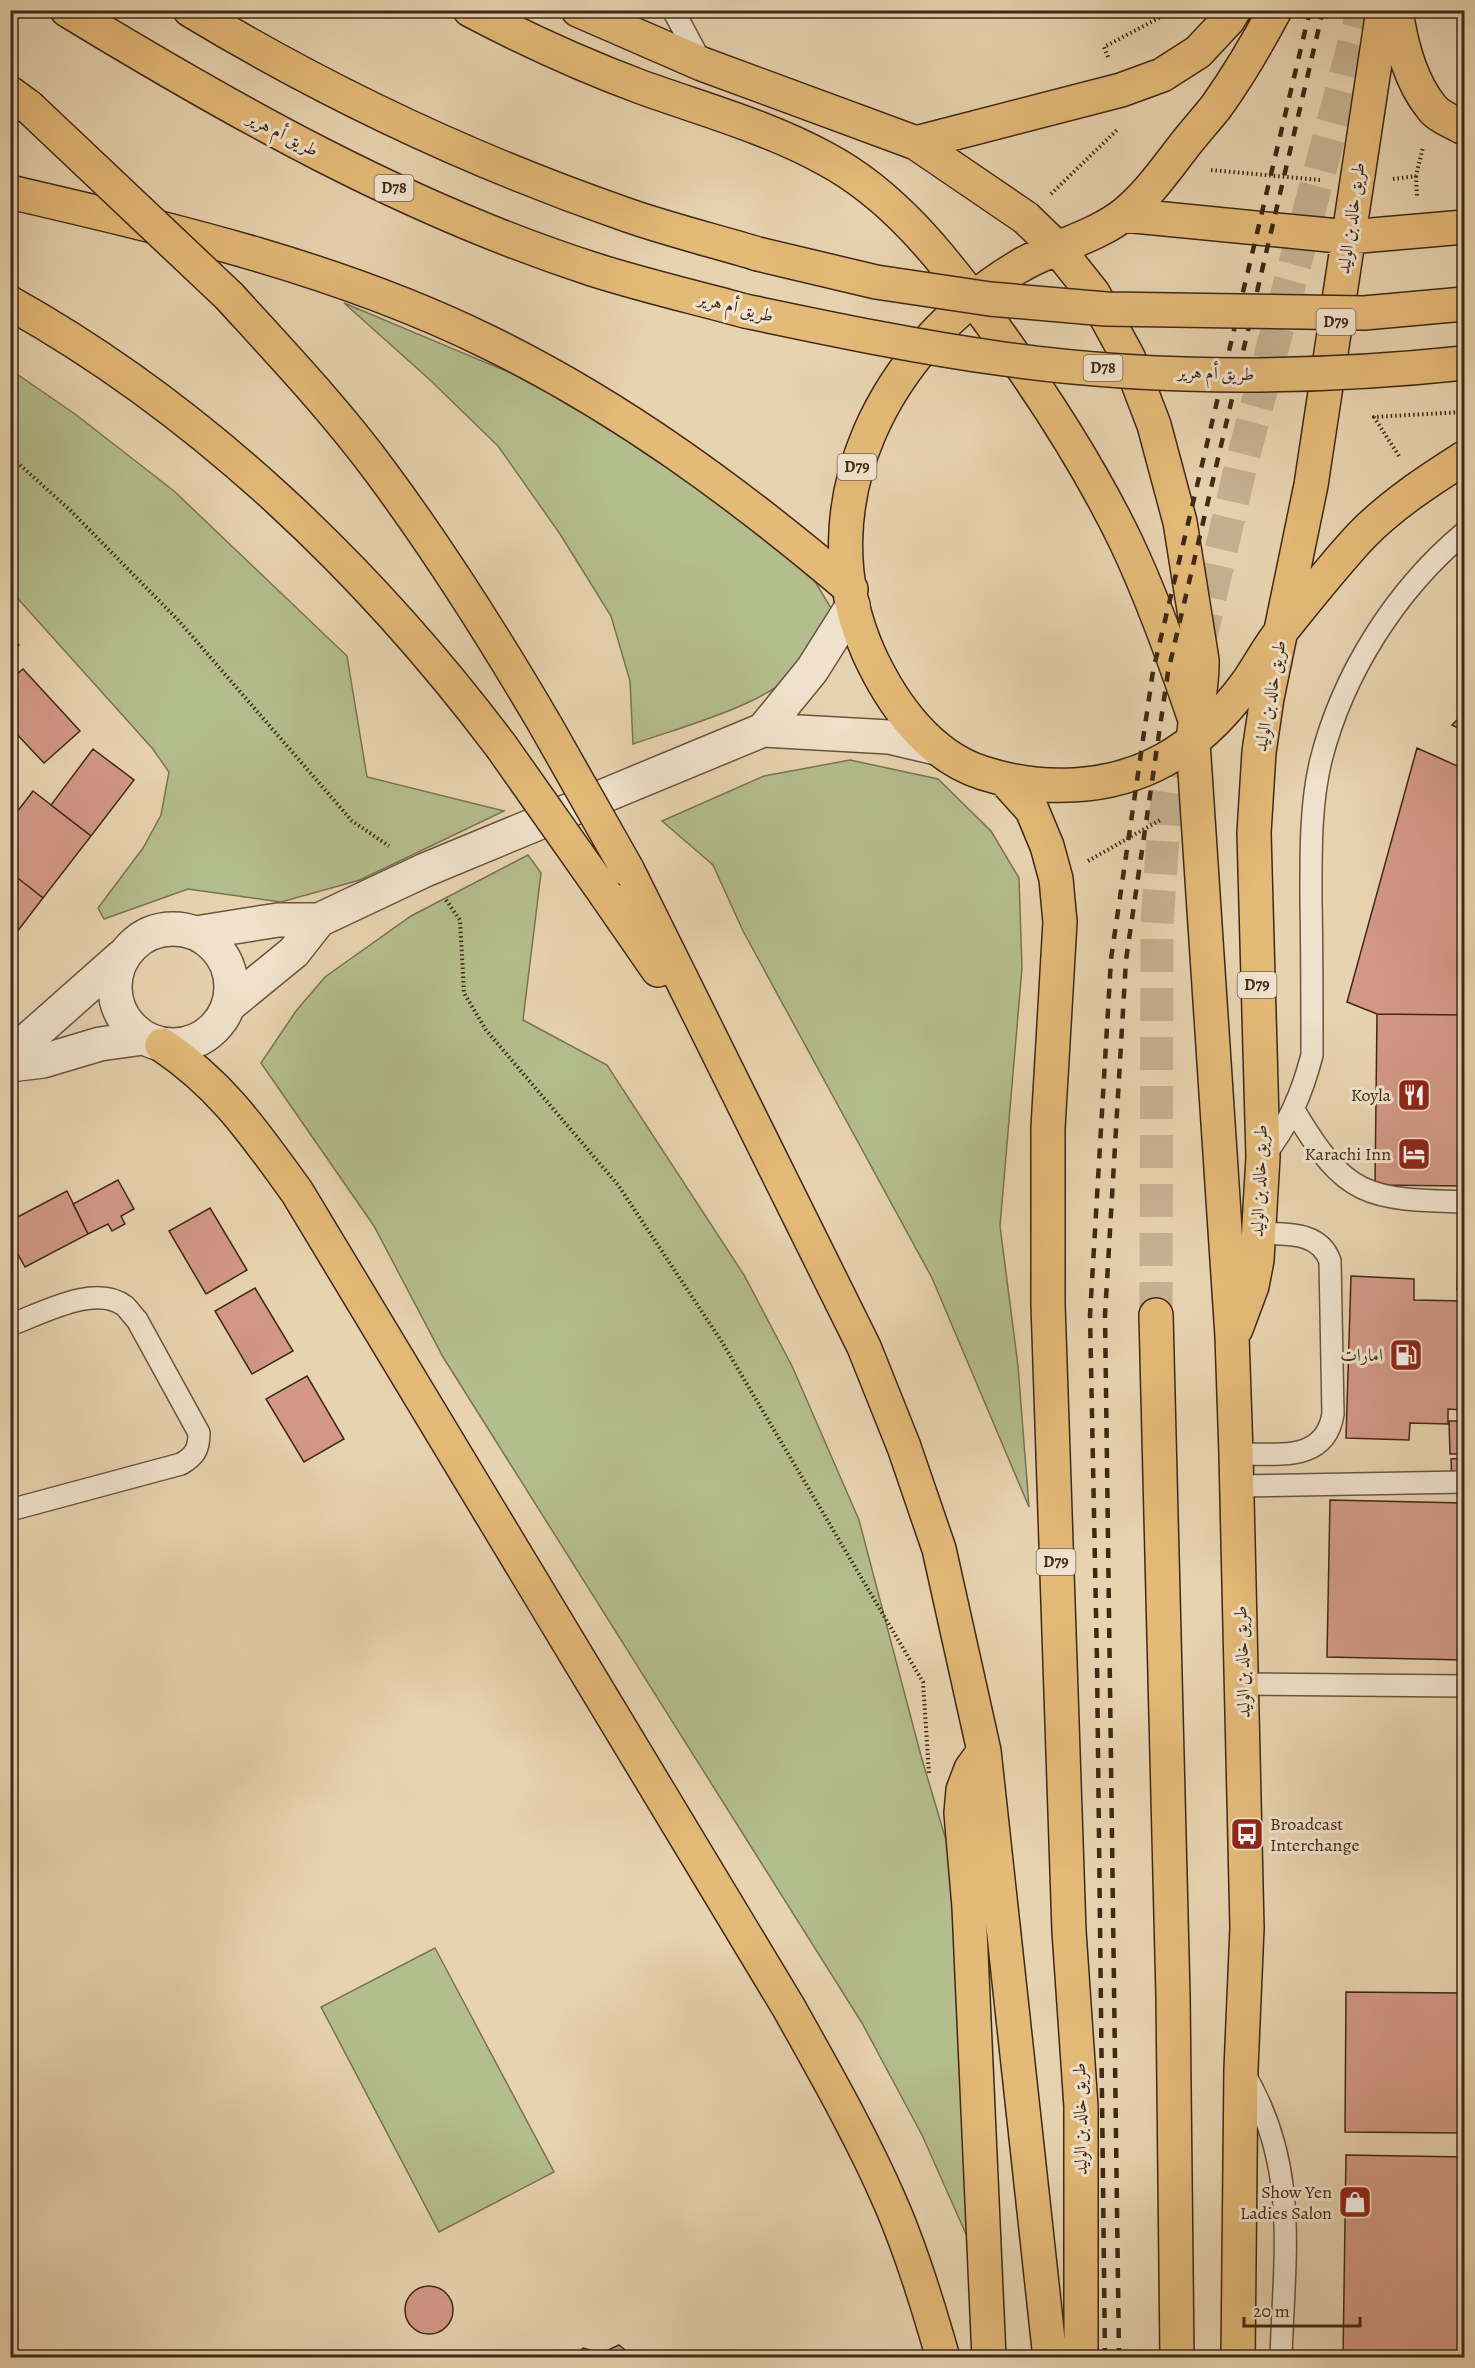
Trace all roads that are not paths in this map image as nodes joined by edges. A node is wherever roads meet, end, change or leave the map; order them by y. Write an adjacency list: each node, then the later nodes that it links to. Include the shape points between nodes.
1 (67, 10): 22 (main road, طريق أم هرير / D78, bridge, via 230,107 466,221 592,269 746,310 897,343 1006,359 1138,371 1270,375)
2 (190, 10): 21 (main road, bridge, via 257,51 367,109 496,167 629,216 758,254 876,282 990,299 1106,309 1364,313)
3 (470, 10): 19 (main road, via 527,40 826,159 863,182 896,210)
4 (578, 10): 10 (main road)
5 (673, 10): 10 (lane)
6 (1234, 10): 13 (main road, via 1198,52 1162,75 1121,90)
7 (1275, 10): 15 (main road, D79, via 1218,104 1158,181)
8 (1383, 10): 17 (main road, طريق خالد بن الوليد / D79)
9 (1396, 10): 12 (main road, via 1404,53 1433,110)
10 (702, 64): 13 (main road)
11 (20, 100): 36 (main road, bridge, via 229,296 317,393 380,471 455,578 546,726 627,869)
12 (1464, 128)
13 (916, 143): 18 (main road, via 1026,218)
14 (10, 192): 25 (main road, via 251,251 373,293 488,341 598,400 702,470 788,535)
15 (1124, 215): 17 (main road); 18 (main road, D79)
16 (1464, 227): 17 (main road)
17 (1349, 237): 26 (main road, طريق خالد بن الوليد / D79, via 1311,485)
18 (1058, 249): 19 (main road, D79, via 1021,265); 28 (main road, via 1103,311 1128,357 1154,425 1180,522 1202,660 1202,690)
19 (973, 298): 25 (main road, D79, via 919,349 892,385 871,426 856,469 848,513 847,558); 28 (main road, via 1031,378 1110,511 1164,629)
20 (10, 303): 36 (main road, bridge, via 141,387 254,480 386,606 501,746)
21 (1464, 304)
22 (1464, 363)
23 (1464, 458): 26 (main road, via 1418,486 1361,536)
24 (1464, 533): 38 (lane, via 1405,592 1375,637 1334,719 1321,761 1311,848 1312,1055)
25 (852, 597): 27 (street, via 812,670); 29 (main road, D79, via 879,676 899,708)
26 (1281, 632): 28 (main road, via 1245,686); 39 (main road, طريق خالد بن الوليد / D79, via 1259,752 1254,833)
27 (764, 730): 29 (street, via 889,737); 31 (street, via 425,870)
28 (1194, 731): 30 (main road, via 1161,762 1126,776 1052,786); 44 (main road)
29 (936, 748): 30 (main road, via 978,772)
30 (1005, 780): 56 (main road, طريق خالد بن الوليد / D79, via 1032,810 1047,846 1056,879 1060,922 1048,1128 1048,1304 1069,1931 1081,2107)
31 (319, 921): 32 (street, via 278,920); 34 (street, via 294,952)
32 (196, 933): 33 (street, via 176,928 154,930 135,941); 34 (street, via 214,945 226,963 231,985)
33 (122, 957): 35 (street, via 114,979 116,1001 126,1022); 37 (street, via 24,1043)
34 (228, 1006): 35 (street, via 210,1033 195,1042)
35 (152, 1041): 37 (street, via 100,1044 44,1061); 53 (main road, via 194,1067 220,1092 244,1118 297,1192 789,2008 890,2203 923,2290)
36 (713, 1047): 51 (main road, via 864,1347 904,1447 939,1549)
37 (12, 1064)
38 (1294, 1110): 39 (lane); 40 (lane, via 1331,1166 1352,1183 1377,1195 1403,1200)
39 (1263, 1157): 41 (main road, طريق خالد بن الوليد / D79)
40 (1464, 1203)
41 (1257, 1233): 44 (main road, طريق خالد بن الوليد / D79, via 1252,1286); 45 (lane, via 1306,1236 1327,1252 1333,1414 1326,1437 1310,1450)
42 (1156, 1315): 57 (main road)
43 (10, 1325): 48 (lane, via 91,1296 109,1298 125,1306 200,1433 199,1446 181,1464)
44 (1232, 1336): 45 (main road, طريق خالد بن الوليد / D79)
45 (1236, 1454): 47 (main road, طريق خالد بن الوليد / D79)
46 (1464, 1482): 47 (lane)
47 (1237, 1486): 49 (main road, طريق خالد بن الوليد / D79)
48 (10, 1510)
49 (1242, 1684): 50 (lane); 52 (main road, طريق خالد بن الوليد / D79, via 1248,1928)
50 (1464, 1686)
51 (984, 1751): 54 (main road, via 963,1790 961,1813 969,1907); 55 (main road)
52 (1241, 2069): 58 (main road, طريق خالد بن الوليد / D79); 59 (lane, via 1269,2121 1282,2176 1285,2206)
53 (943, 2358)
54 (989, 2358)
55 (1050, 2358)
56 (1081, 2358)
57 (1178, 2358)
58 (1238, 2358)
59 (1281, 2358)

